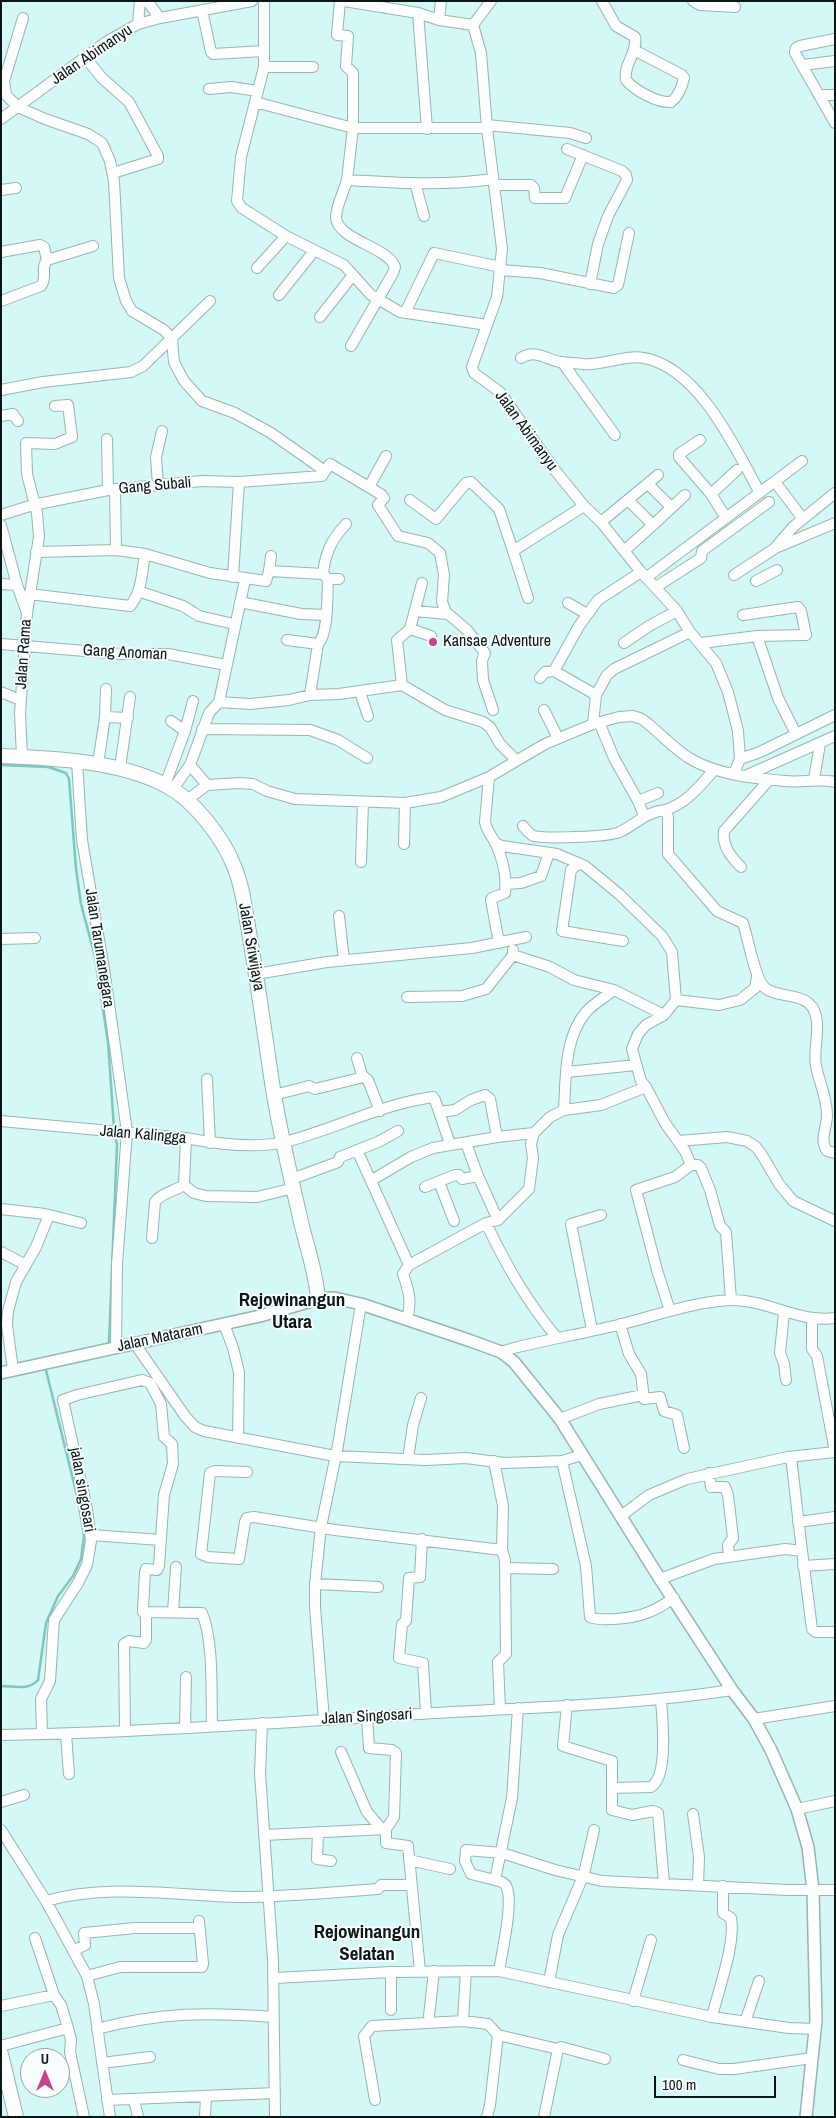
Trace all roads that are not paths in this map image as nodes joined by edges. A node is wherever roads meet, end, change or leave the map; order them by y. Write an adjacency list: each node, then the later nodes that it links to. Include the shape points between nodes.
1 (140, 1): 19 (street)
2 (148, 1): 17 (street)
3 (252, 1): 11 (street, Jalan Abimanyu)
4 (264, 1): 23 (street)
5 (340, 1): 39 (street, via 337,35 348,36 346,66 353,73)
6 (344, 1): 12 (street)
7 (441, 1): 18 (street)
8 (491, 1): 20 (street)
9 (602, 1): 22 (street, via 616,26 635,37)
10 (693, 1): 13 (street, via 700,5)
11 (238, 2): 14 (street, Jalan Abimanyu)
12 (367, 3): 15 (street)
13 (735, 7)
14 (202, 10): 17 (street, Jalan Abimanyu); 23 (street, via 213,54)
15 (418, 13): 18 (street); 40 (street)
16 (23, 18): 31 (street, via 4,81)
17 (160, 18): 19 (street, Jalan Abimanyu)
18 (439, 20): 20 (street)
19 (138, 24): 24 (street, Jalan Abimanyu)
20 (473, 25): 38 (street, Jalan Abimanyu, via 481,53)
21 (835, 39): 26 (street, via 796,48 797,58)
22 (634, 50): 22 (street, via 682,74 684,78 676,99 666,103 657,100 626,80 626,68)
23 (264, 51): 27 (street)
24 (85, 57): 35 (street, Jalan Abimanyu); 44 (street, via 102,78 129,102 158,156 148,163)
25 (834, 63): 26 (street)
26 (803, 65): 32 (street)
27 (264, 67): 28 (street); 30 (street)
28 (313, 67)
29 (209, 89): 30 (street, via 231,87)
30 (258, 91): 34 (street)
31 (4, 93): 35 (street)
32 (820, 95): 33 (street); 37 (street)
33 (835, 95)
34 (255, 102): 39 (street); 52 (street, via 241,157 237,201 242,208)
35 (18, 107): 36 (street, Jalan Abimanyu); 44 (street, via 88,134 102,143)
36 (1, 119)
37 (835, 123)
38 (487, 126): 40 (street); 41 (street, via 570,133); 46 (street, Jalan Abimanyu)
39 (353, 128): 40 (street); 45 (street)
40 (427, 129)
41 (586, 138)
42 (567, 149): 43 (street)
43 (583, 155): 46 (street, via 565,198 535,198 531,185); 60 (street, via 622,171 627,180 598,244)
44 (113, 173): 68 (street, via 119,278 126,301 132,311 164,330)
45 (347, 180): 47 (street); 62 (street, via 337,211 339,225 388,258 395,267)
46 (494, 182): 47 (street); 58 (street, Jalan Abimanyu, via 502,248)
47 (415, 184): 50 (street)
48 (16, 188): 49 (street)
49 (1, 190)
50 (424, 216)
51 (629, 233): 60 (street, via 618,285 610,288)
52 (286, 236): 54 (street); 57 (street)
53 (93, 246): 56 (street)
54 (314, 251): 59 (street, via 339,262); 61 (street)
55 (1, 252): 56 (street, via 40,245)
56 (47, 260): 63 (street, via 41,286)
57 (257, 268)
58 (501, 268): 60 (street); 65 (street, via 434,254); 67 (street, Jalan Abimanyu, via 497,297)
59 (353, 276): 62 (street); 66 (street)
60 (590, 284)
61 (279, 295)
62 (377, 298): 65 (street); 69 (street)
63 (1, 301)
64 (210, 301): 68 (street)
65 (406, 313): 67 (street)
66 (320, 317)
67 (487, 326): 99 (street, Jalan Abimanyu, via 473,360 474,373 500,392)
68 (172, 339): 72 (street, via 143,366 131,372); 83 (street, via 174,362 184,381 202,401 235,413)
69 (351, 346)
70 (521, 358): 71 (street, via 532,354)
71 (562, 362): 77 (street); 91 (street, via 599,364 643,357 668,367 695,387 722,425)
72 (1, 390)
73 (55, 406): 98 (street, via 68,405 72,437 55,444 26,443)
74 (1, 416): 75 (street, via 13,414)
75 (18, 421)
76 (162, 431): 88 (street, via 156,457)
77 (615, 434)
78 (107, 439): 90 (street)
79 (700, 440): 93 (street, via 679,457)
80 (386, 456): 89 (street)
81 (802, 461): 86 (street)
82 (737, 470): 93 (street)
83 (325, 471): 85 (street, Gang Subali, via 322,476); 89 (street, via 330,464)
84 (658, 475): 87 (street)
85 (240, 482): 88 (street, Gang Subali); 121 (street)
86 (775, 482): 91 (street); 103 (street)
87 (648, 484): 96 (street); 100 (street)
88 (158, 485): 90 (street, Gang Subali)
89 (369, 487): 139 (street, via 384,497 378,506 398,536 428,543 440,553 444,575 442,602)
90 (112, 490): 98 (street, Gang Subali); 110 (street)
91 (760, 493): 102 (street)
92 (835, 493): 103 (street)
93 (711, 494): 102 (street)
94 (685, 495): 100 (street)
95 (410, 500): 111 (street, via 436,519 466,483 472,482 499,509)
96 (628, 500): 104 (street); 108 (street)
97 (769, 502): 130 (street, via 702,551 701,558)
98 (33, 505): 101 (street, Gang Subali); 113 (street, via 40,537)
99 (584, 506): 104 (street, Jalan Abimanyu); 111 (street)
100 (671, 507): 108 (street)
101 (1, 515)
102 (726, 518): 119 (street)
103 (803, 519): 109 (street)
104 (601, 522): 112 (street, Jalan Abimanyu)
105 (835, 523): 109 (street)
106 (346, 524): 122 (street, via 327,552)
107 (1, 525): 129 (street, Jalan Rama)
108 (653, 525): 112 (street)
109 (774, 548): 116 (street)
110 (116, 550): 113 (street); 114 (street)
111 (513, 551): 133 (street)
112 (624, 551): 119 (street, Jalan Abimanyu)
113 (36, 552): 132 (street, via 34,582)
114 (145, 554): 121 (street, via 210,573); 131 (street)
115 (271, 556): 118 (street)
116 (757, 559): 120 (street); 123 (street)
117 (777, 570): 123 (street)
118 (269, 571): 122 (street); 125 (street, via 267,581)
119 (644, 575): 130 (street, Jalan Abimanyu); 140 (street, via 598,600)
120 (734, 575)
121 (233, 576): 125 (street)
122 (325, 576): 124 (street); 141 (street)
123 (767, 576): 126 (street)
124 (339, 579)
125 (245, 580): 134 (street)
126 (756, 581)
127 (1, 584): 129 (street)
128 (422, 584): 138 (street)
129 (17, 585): 137 (street, Jalan Rama)
130 (656, 587): 136 (street, Jalan Abimanyu)
131 (138, 591): 132 (street, via 130,606); 143 (street, via 183,606 199,616)
132 (29, 594): 137 (street)
133 (528, 598)
134 (240, 602): 141 (street, via 300,614); 143 (street)
135 (568, 603): 140 (street)
136 (676, 611): 145 (street, Jalan Abimanyu); 149 (street)
137 (27, 612): 153 (street, Jalan Rama)
138 (414, 612): 139 (street); 144 (street)
139 (448, 614): 167 (street, via 467,630 485,653 483,680)
140 (587, 614): 155 (street)
141 (326, 615): 152 (street)
142 (743, 615): 147 (street, via 798,607 801,611 806,635)
143 (234, 624): 154 (street)
144 (410, 629): 146 (street); 157 (street, via 397,640 404,656)
145 (690, 632): 150 (street, Jalan Abimanyu); 162 (street, via 614,669)
146 (431, 636)
147 (758, 636): 150 (street); 177 (street, via 778,698)
148 (287, 640): 152 (street)
149 (624, 643)
150 (701, 643): 184 (street, Jalan Abimanyu, via 716,663 728,692 738,731)
151 (1, 644): 153 (street, Gang Anoman)
152 (318, 644): 161 (street)
153 (24, 646): 154 (street, Gang Anoman, via 121,654 168,654); 164 (street, Jalan Rama)
154 (226, 665): 166 (street)
155 (554, 671): 156 (street, via 545,672); 162 (street)
156 (540, 678)
157 (402, 685): 160 (street); 185 (street, via 444,710 483,722)
158 (106, 689): 171 (street)
159 (1, 692): 164 (street)
160 (360, 692): 161 (street); 170 (street)
161 (310, 695): 166 (street, via 250,704)
162 (596, 695): 174 (street)
163 (130, 697): 172 (street)
164 (20, 700): 182 (street, Jalan Rama)
165 (192, 701): 176 (street)
166 (219, 702): 175 (street, via 212,707)
167 (493, 710)
168 (544, 710): 179 (street)
169 (835, 715): 177 (street)
170 (368, 716)
171 (104, 717): 172 (street); 187 (street)
172 (128, 718): 189 (street)
173 (171, 721): 176 (street)
174 (596, 723): 179 (street); 190 (street, via 620,717 642,719 677,749); 199 (street)
175 (202, 729): 183 (street, via 310,730 338,740); 188 (street)
176 (185, 731): 196 (street)
177 (796, 734): 184 (street)
178 (835, 736): 180 (street)
179 (552, 741): 185 (street)
180 (820, 744): 191 (street); 193 (street)
181 (1, 756): 182 (main road, Jalan Sriwijaya)
182 (22, 757): 186 (main road, Jalan Sriwijaya)
183 (367, 758)
184 (740, 759): 191 (street, Jalan Abimanyu)
185 (516, 760): 192 (street)
186 (77, 762): 187 (main road, Jalan Sriwijaya); 239 (street, Jalan Tarumanegara, via 82,840)
187 (98, 764): 189 (main road, Jalan Sriwijaya)
188 (190, 765): 196 (street); 197 (street)
189 (120, 768): 196 (main road, Jalan Sriwijaya)
190 (714, 770): 191 (street); 202 (street, via 686,800)
191 (739, 775): 194 (street)
192 (489, 777): 201 (street, via 450,794); 205 (street, via 486,829)
193 (814, 779): 194 (street, via 793,782); 195 (street)
194 (769, 780): 210 (street, via 724,831 726,848)
195 (835, 782)
196 (169, 787): 197 (main road, Jalan Sriwijaya)
197 (196, 793): 200 (street, via 239,782 295,798); 221 (main road, Jalan Sriwijaya, via 239,880)
198 (658, 793): 199 (street)
199 (638, 801): 203 (street)
200 (363, 802): 201 (street); 208 (street)
201 (405, 803): 206 (street)
202 (665, 810): 203 (street); 222 (street, via 668,817 668,854 717,911 743,923)
203 (644, 816): 204 (street, via 618,833 535,836)
204 (523, 826)
205 (496, 843): 207 (street); 211 (street)
206 (404, 844)
207 (549, 853): 209 (street); 211 (street, via 541,876)
208 (361, 862)
209 (579, 863): 217 (street, via 571,870 562,931); 225 (street, via 619,894 662,936 672,952)
210 (741, 867)
211 (505, 884): 218 (street, via 505,893 491,900)
212 (339, 916): 220 (street)
213 (526, 937): 216 (street)
214 (35, 938): 215 (street)
215 (1, 939)
216 (513, 941): 218 (street); 219 (street)
217 (623, 941)
218 (499, 943): 220 (street)
219 (513, 955): 223 (street, via 550,967 574,980); 224 (street, via 486,989 462,996)
220 (344, 960): 221 (street)
221 (256, 974): 233 (main road, Jalan Sriwijaya)
222 (757, 976): 225 (street, via 755,988 740,1000 719,1005); 249 (street, via 764,987 775,994 793,995 805,1001 816,1016 816,1066 827,1113 823,1146)
223 (614, 990): 226 (street); 229 (street, via 587,1011 574,1032)
224 (407, 997)
225 (676, 1000): 226 (street)
226 (664, 1015): 228 (street, via 646,1025 638,1034 632,1048)
227 (357, 1058): 230 (street)
228 (636, 1065): 229 (street); 232 (street)
229 (567, 1072): 234 (street)
230 (364, 1077): 233 (street); 235 (street)
231 (207, 1079): 245 (street)
232 (646, 1087): 234 (street, via 601,1105); 243 (street, via 665,1123)
233 (274, 1095): 244 (main road, Jalan Sriwijaya)
234 (564, 1110): 240 (street, via 550,1117)
235 (380, 1111): 236 (street, Jalan Kalingga, via 433,1097); 244 (street, Jalan Kalingga)
236 (439, 1112): 241 (street, via 455,1110 485,1095 490,1098); 247 (street)
237 (1, 1121): 239 (street, Jalan Kalingga)
238 (398, 1131): 248 (street)
239 (127, 1132): 242 (street, Jalan Kalingga); 282 (street, Jalan Tarumanegara, via 117,1264)
240 (534, 1133): 241 (street); 260 (street, via 529,1189)
241 (497, 1137): 246 (street)
242 (186, 1138): 245 (street, Jalan Kalingga); 255 (street)
243 (679, 1141): 250 (street); 261 (street, via 727,1137 747,1141 756,1147 793,1201)
244 (284, 1142): 245 (street, Jalan Kalingga, via 257,1145); 254 (main road, Jalan Sriwijaya)
245 (210, 1143)
246 (466, 1143): 247 (street); 251 (street)
247 (450, 1144): 252 (street, via 411,1157)
248 (357, 1150): 252 (street); 254 (street)
249 (835, 1153)
250 (691, 1165): 270 (street, via 701,1168 720,1226 726,1232); 272 (street, via 663,1182 636,1190)
251 (478, 1176): 253 (street, via 462,1179 458,1175); 260 (street)
252 (372, 1180): 268 (street)
253 (438, 1182): 256 (street); 262 (street)
254 (293, 1183): 255 (street, via 257,1196 206,1196 194,1193); 269 (main road, Jalan Sriwijaya)
255 (184, 1185): 265 (street, via 158,1196)
256 (425, 1187)
257 (1, 1210): 258 (street)
258 (49, 1215): 263 (street); 267 (street)
259 (601, 1215): 279 (street, via 571,1224)
260 (498, 1220): 264 (street)
261 (835, 1220)
262 (454, 1221)
263 (81, 1223)
264 (486, 1223): 268 (street); 280 (street, via 504,1262 532,1307)
265 (152, 1238)
266 (1, 1252): 267 (street)
267 (26, 1265): 284 (street, via 16,1282 8,1311)
268 (409, 1265): 275 (street, via 403,1274 410,1296)
269 (318, 1299): 271 (street, Jalan Mataram, via 334,1298); 277 (street, Jalan Mataram)
270 (730, 1300): 272 (street); 273 (street)
271 (361, 1304): 275 (street, Jalan Mataram); 294 (street)
272 (670, 1311): 278 (street)
273 (784, 1312): 276 (street); 286 (street, via 780,1353)
274 (835, 1318): 276 (street)
275 (407, 1319): 283 (street, Jalan Mataram)
276 (812, 1319): 292 (street, via 812,1349 817,1356)
277 (224, 1324): 281 (street, Jalan Mataram); 290 (street, via 239,1372)
278 (620, 1324): 279 (street); 287 (street, via 629,1354 641,1374)
279 (592, 1330): 280 (street)
280 (557, 1338): 283 (street)
281 (135, 1344): 282 (street, Jalan Mataram); 290 (street, via 195,1427)
282 (116, 1348): 284 (street, Jalan Mataram)
283 (501, 1352): 289 (street, via 533,1383)
284 (13, 1370): 285 (street, Jalan Mataram)
285 (1, 1373)
286 (786, 1380)
287 (643, 1395): 289 (street, via 598,1404); 291 (street, via 644,1399 660,1397 665,1412 677,1415)
288 (421, 1398): 296 (street)
289 (560, 1419): 293 (street)
290 (238, 1438): 294 (street)
291 (684, 1448)
292 (835, 1452): 295 (street)
293 (582, 1455): 297 (street); 301 (street)
294 (336, 1456): 296 (street); 304 (street)
295 (791, 1457): 300 (street); 303 (street)
296 (408, 1459): 298 (street, via 466,1458)
297 (562, 1461): 298 (street); 319 (street, via 586,1566 590,1617 631,1617 649,1613)
298 (494, 1462): 308 (street, via 502,1506)
299 (248, 1472): 304 (street, via 210,1473 201,1554 238,1559 248,1518)
300 (709, 1473): 301 (street, via 649,1495); 310 (street, via 711,1487 724,1487 728,1495 733,1538 728,1545)
301 (620, 1516): 316 (street)
302 (835, 1516): 303 (street)
303 (798, 1522): 309 (street)
304 (321, 1527): 306 (street); 317 (street)
305 (91, 1535): 307 (street); 307 (street, jalan singosari, via 63,1399 142,1380 150,1383 161,1404 164,1437 173,1449 172,1472 164,1495); 338 (street, jalan singosari, via 86,1565 54,1620 50,1681 41,1699)
306 (422, 1539): 308 (street); 330 (street, via 420,1577 409,1578 399,1658 423,1663)
307 (161, 1540): 320 (street, via 158,1569 145,1570 143,1612)
308 (502, 1550): 314 (street)
309 (802, 1551): 310 (street, via 785,1548); 312 (street)
310 (729, 1557): 316 (street, via 714,1559)
311 (835, 1564): 312 (street)
312 (804, 1566): 322 (street, via 812,1629)
313 (176, 1567): 321 (street)
314 (505, 1568): 315 (street); 329 (street, via 506,1654 498,1662)
315 (553, 1569)
316 (660, 1579): 319 (street)
317 (315, 1584): 318 (street); 333 (street)
318 (378, 1587)
319 (674, 1598): 324 (street)
320 (146, 1612): 321 (street); 337 (street, via 145,1642 124,1642)
321 (173, 1612): 335 (street, via 199,1612 203,1615 210,1657)
322 (835, 1632)
323 (186, 1677): 336 (street)
324 (732, 1690): 325 (street, Jalan Singosari); 332 (street)
325 (661, 1699): 326 (street, Jalan Singosari); 343 (street, via 662,1764 656,1782 651,1787)
326 (567, 1705): 328 (street, Jalan Singosari); 343 (street, via 563,1746 612,1761)
327 (835, 1706): 332 (street)
328 (518, 1708): 329 (street, Jalan Singosari); 354 (street, via 512,1798)
329 (500, 1709): 330 (street, Jalan Singosari)
330 (426, 1714): 331 (street, Jalan Singosari)
331 (367, 1717): 333 (street, Jalan Singosari); 349 (street, via 369,1748 396,1753 394,1817)
332 (754, 1719): 347 (street)
333 (324, 1720): 334 (street, Jalan Singosari)
334 (262, 1723): 335 (street, Jalan Singosari); 353 (street, via 260,1773)
335 (212, 1726): 336 (street, Jalan Singosari)
336 (185, 1728): 337 (street, Jalan Singosari)
337 (125, 1731): 339 (street, Jalan Singosari)
338 (42, 1734): 339 (street, Jalan Singosari); 340 (street, Jalan Singosari)
339 (66, 1734): 342 (street)
340 (1, 1735)
341 (341, 1752): 349 (street, via 367,1812)
342 (69, 1774)
343 (612, 1788): 360 (street, via 612,1810 632,1815 658,1813)
344 (24, 1795): 345 (street)
345 (1, 1802)
346 (835, 1802): 347 (street)
347 (798, 1809): 364 (street)
348 (692, 1814): 362 (street, via 699,1857)
349 (383, 1828): 352 (street); 355 (street, via 386,1843 408,1846)
350 (1, 1830): 367 (street)
351 (594, 1830): 358 (street)
352 (318, 1832): 353 (street); 356 (street, via 317,1859)
353 (264, 1835): 366 (street)
354 (502, 1853): 358 (street); 359 (street); 359 (street, via 466,1850 465,1861 471,1874)
355 (409, 1860): 357 (street); 361 (street)
356 (331, 1861)
357 (450, 1868)
358 (582, 1877): 360 (street, via 602,1881); 379 (street, via 558,1935)
359 (495, 1880): 374 (street, via 508,1889)
360 (664, 1883): 362 (street)
361 (411, 1885): 366 (street); 371 (street)
362 (698, 1885): 363 (street)
363 (724, 1886): 364 (street); 386 (street, via 724,1913 732,1918 732,1924)
364 (814, 1890): 365 (street); 391 (street)
365 (835, 1890)
366 (270, 1896): 367 (street, via 113,1891 89,1892); 377 (street)
367 (46, 1901): 370 (street)
368 (35, 1938): 380 (street)
369 (651, 1940): 381 (street)
370 (73, 1951): 376 (street); 376 (street, via 85,1945 84,1933 200,1924 202,1967 120,1967)
371 (420, 1971): 372 (street); 375 (street)
372 (434, 1971): 373 (street); 384 (street)
373 (466, 1971): 374 (street); 387 (street)
374 (499, 1971): 379 (street)
375 (390, 1972): 377 (street); 383 (street)
376 (87, 1976): 390 (street)
377 (274, 1978): 385 (street)
378 (759, 1981): 388 (street)
379 (549, 1982): 381 (street)
380 (54, 1995): 382 (street); 389 (street, via 61,2005)
381 (633, 2001): 386 (street)
382 (1, 2006)
383 (391, 2010)
384 (430, 2016)
385 (274, 2017): 390 (street, via 172,2014); 401 (street)
386 (712, 2017): 388 (street)
387 (463, 2021): 392 (street, via 488,2024); 405 (street, via 372,2026 366,2031 364,2036)
388 (745, 2022): 391 (street)
389 (68, 2028): 393 (street); 407 (street)
390 (97, 2028): 400 (street)
391 (815, 2029): 397 (street)
392 (495, 2032): 394 (street); 412 (street)
393 (1, 2046)
394 (558, 2049): 398 (street, via 561,2047); 413 (street)
395 (1, 2054): 406 (main road)
396 (150, 2057): 400 (street)
397 (812, 2058): 399 (street, via 734,2069 719,2069); 414 (street)
398 (605, 2059)
399 (684, 2060)
400 (102, 2063): 404 (street)
401 (275, 2093): 402 (street); 411 (street)
402 (206, 2097): 403 (street); 410 (street)
403 (134, 2099): 404 (street); 409 (street)
404 (107, 2100): 408 (street)
405 (375, 2100)
406 (16, 2117)
407 (84, 2117)
408 (110, 2117)
409 (138, 2117)
410 (205, 2117)
411 (275, 2117)
412 (487, 2117)
413 (544, 2117)
414 (806, 2117)

